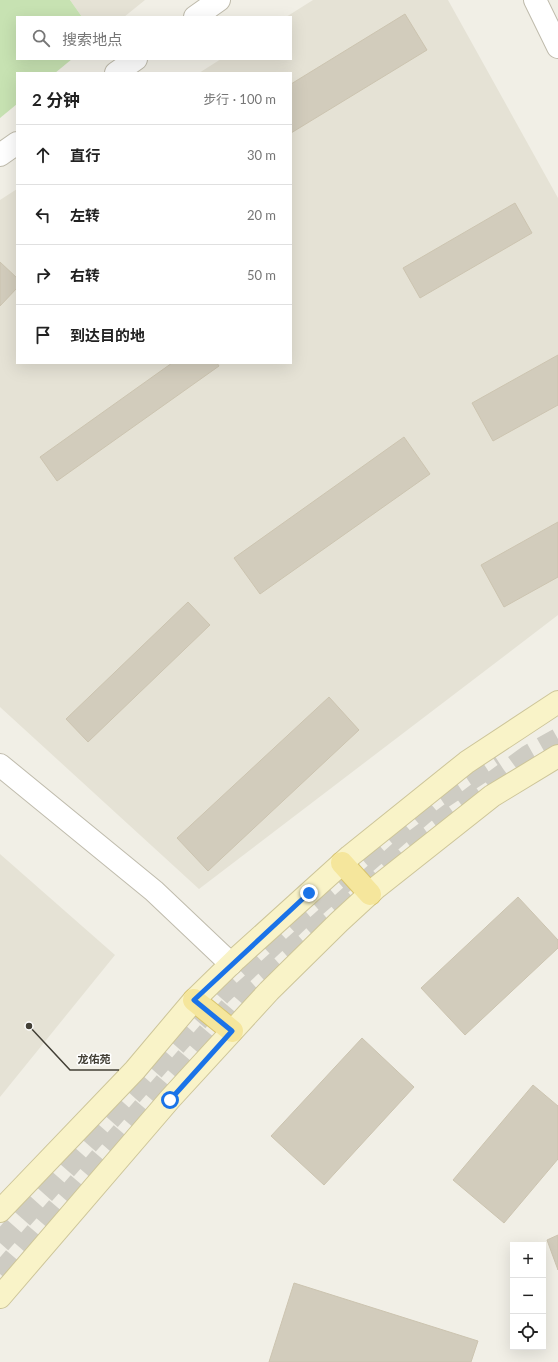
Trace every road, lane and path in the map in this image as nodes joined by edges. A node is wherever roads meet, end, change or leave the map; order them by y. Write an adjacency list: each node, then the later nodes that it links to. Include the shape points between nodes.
1 (219, 0): 3 (street)
2 (535, 0): 4 (street)
3 (196, 16)
4 (558, 47)
5 (135, 60): 6 (street)
6 (117, 72)
7 (16, 144): 8 (street)
8 (0, 155)
9 (558, 702): 12 (main road, via 467,762)
10 (558, 756): 13 (main road, via 492,796)
11 (0, 765): 14 (street, via 154,890)
12 (342, 863): 13 (main road); 14 (main road)
13 (370, 894): 16 (main road, via 269,991)
14 (231, 964): 15 (main road)
15 (194, 1000): 16 (main road); 17 (main road, via 135,1070)
16 (232, 1031): 18 (main road, via 164,1105)
17 (0, 1210)
18 (0, 1297)

